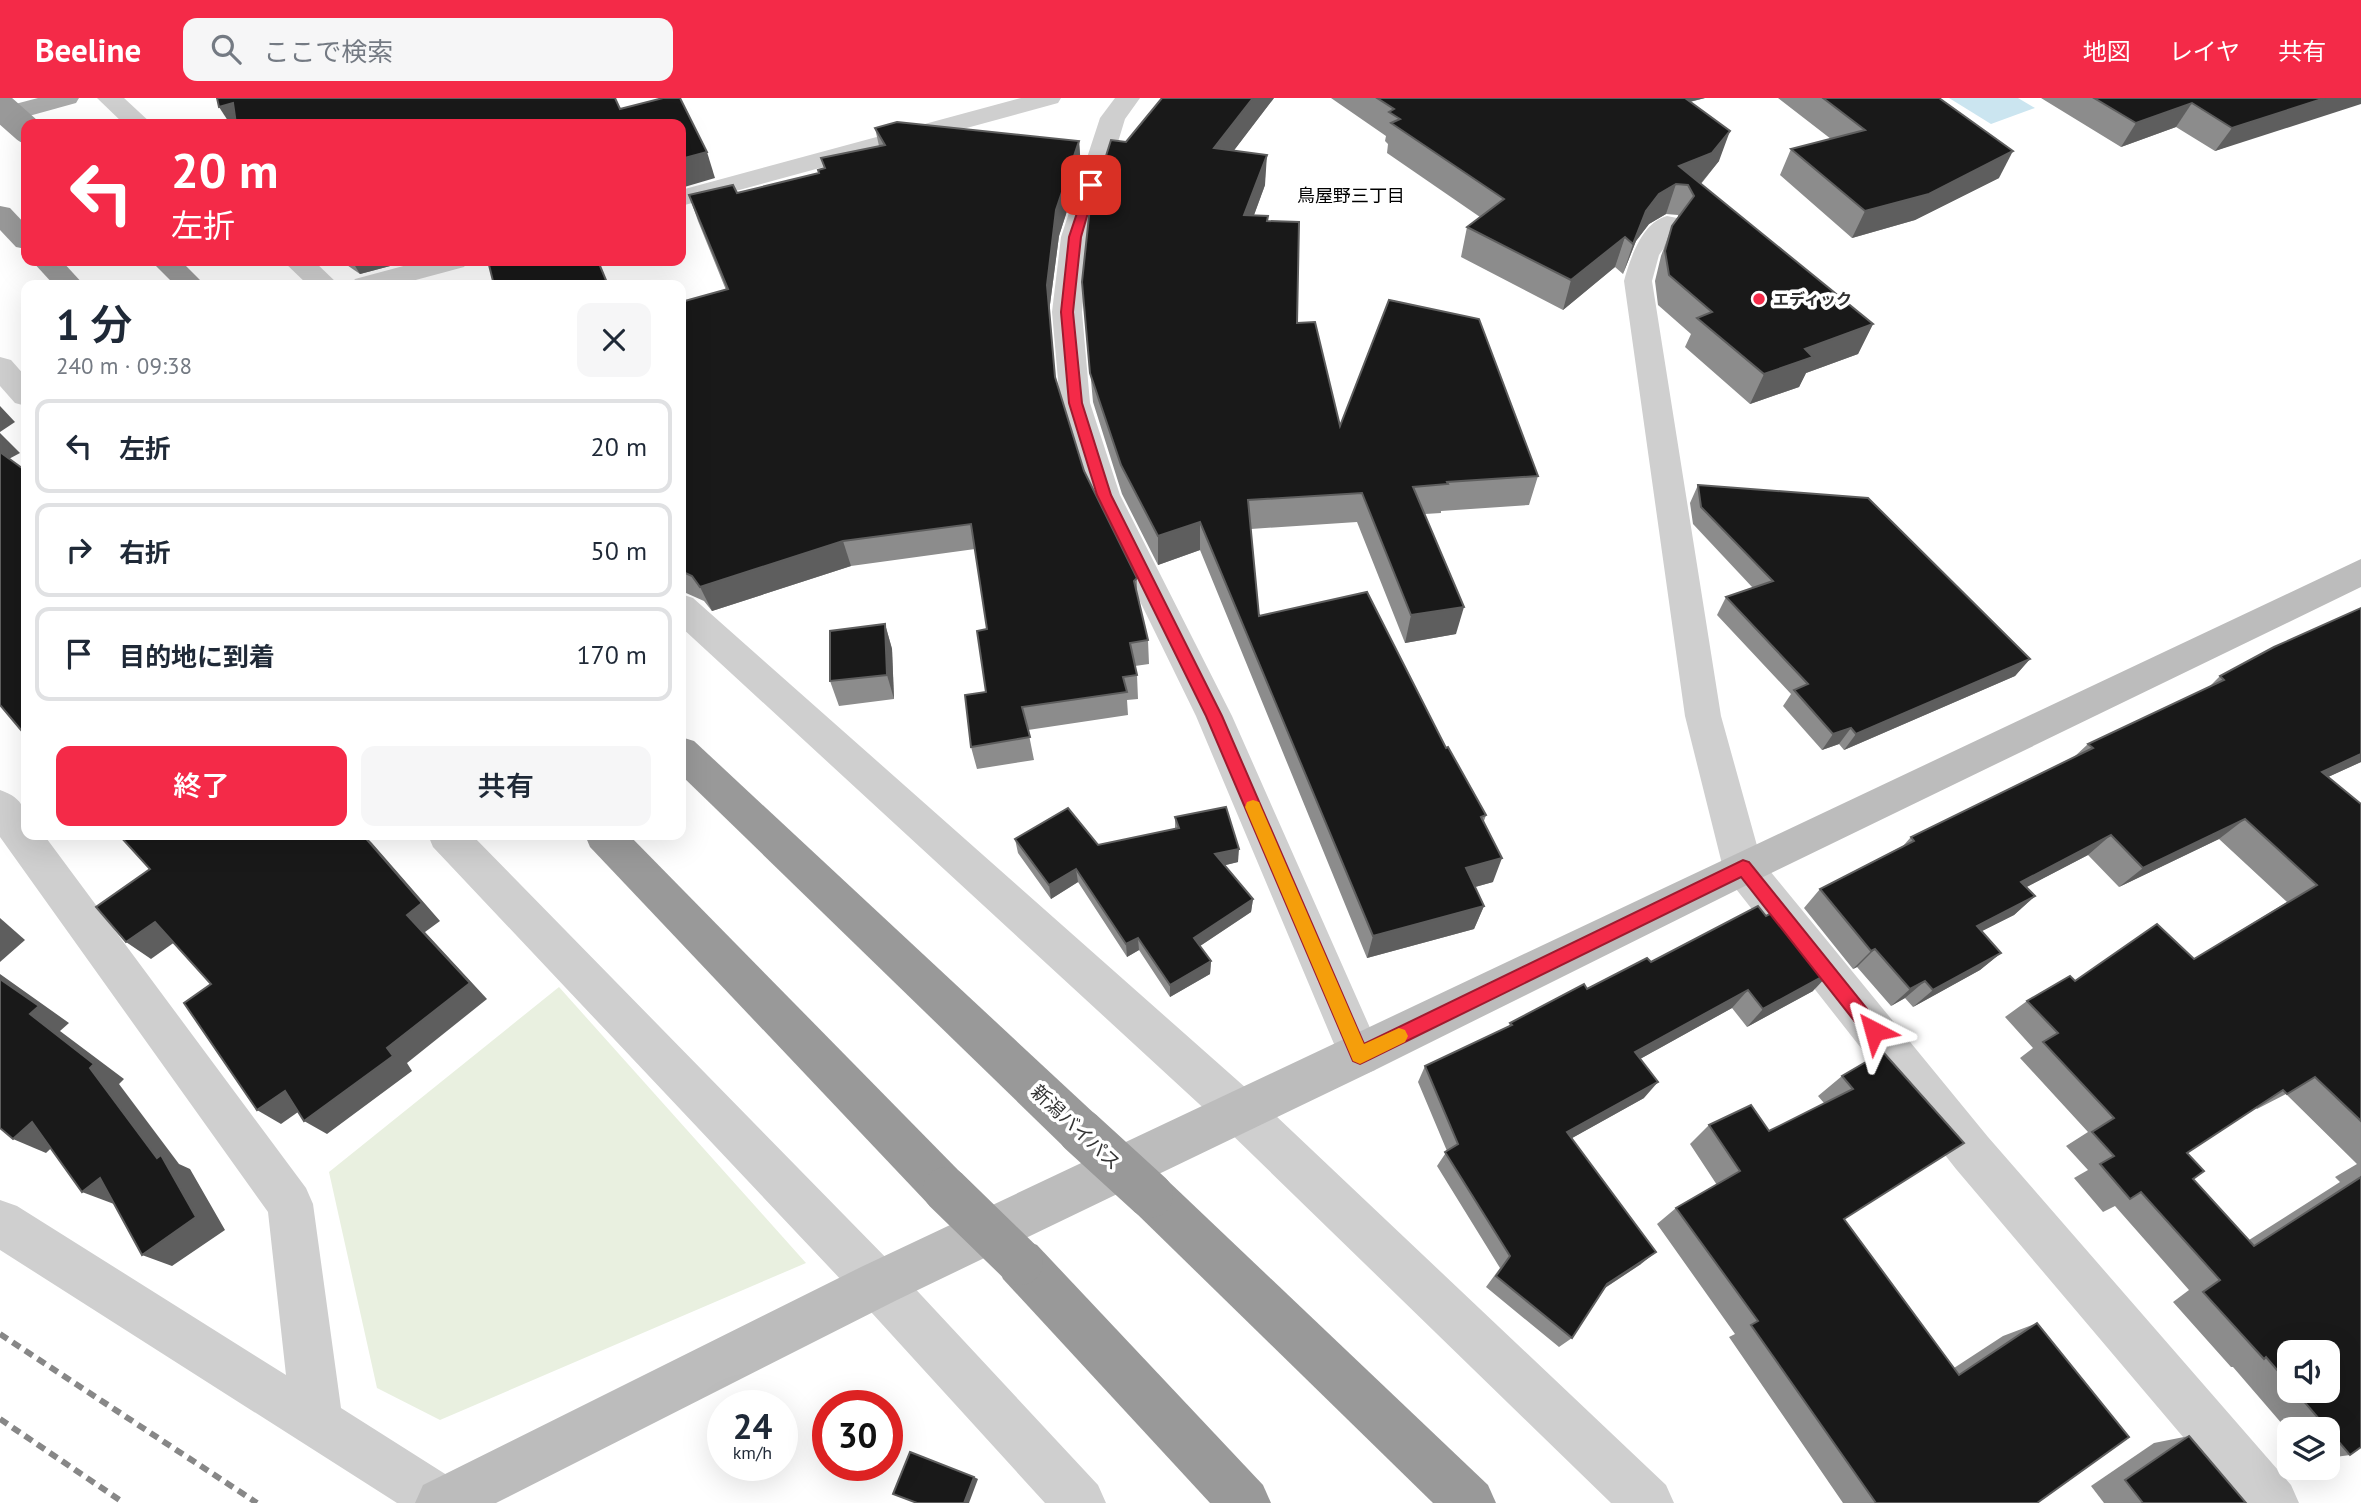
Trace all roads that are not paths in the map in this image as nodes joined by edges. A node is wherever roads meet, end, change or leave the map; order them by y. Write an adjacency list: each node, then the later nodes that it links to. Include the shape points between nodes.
1 (67, 98): 6 (main road)
2 (109, 98): 7 (street)
3 (1049, 98): 9 (street)
4 (1128, 98): 30 (street, via 1113,118 1075,237 1067,312 1075,403 1104,495 1214,716)
5 (0, 106): 8 (highway, bridge)
6 (0, 116)
7 (133, 119)
8 (21, 125)
9 (686, 197)
10 (0, 214): 12 (highway)
11 (1667, 224): 29 (street, via 1645,254 1638,281 1703,716)
12 (21, 236)
13 (51, 266): 17 (highway)
14 (170, 266): 18 (highway)
15 (303, 266): 19 (street)
16 (435, 266): 20 (street)
17 (65, 280)
18 (186, 280)
19 (319, 280)
20 (384, 280)
21 (2361, 572): 29 (street)
22 (686, 612): 31 (street)
23 (686, 757): 38 (highway, 新潟バイパス, bridge)
24 (0, 806): 25 (street)
25 (21, 835)
26 (25, 840): 34 (street, via 290,1204)
27 (452, 840): 33 (street)
28 (609, 840): 37 (highway, bridge, via 1020,1262)
29 (1743, 867): 30 (street); 40 (street, via 1972,1153)
30 (1360, 1055): 31 (street)
31 (1239, 1111): 33 (street); 39 (street)
32 (0, 1223): 34 (street)
33 (878, 1284): 35 (street); 36 (street)
34 (317, 1421): 35 (street)
35 (442, 1502)
36 (1080, 1503)
37 (1245, 1503)
38 (1470, 1503)
39 (1648, 1503)
40 (2273, 1503)

